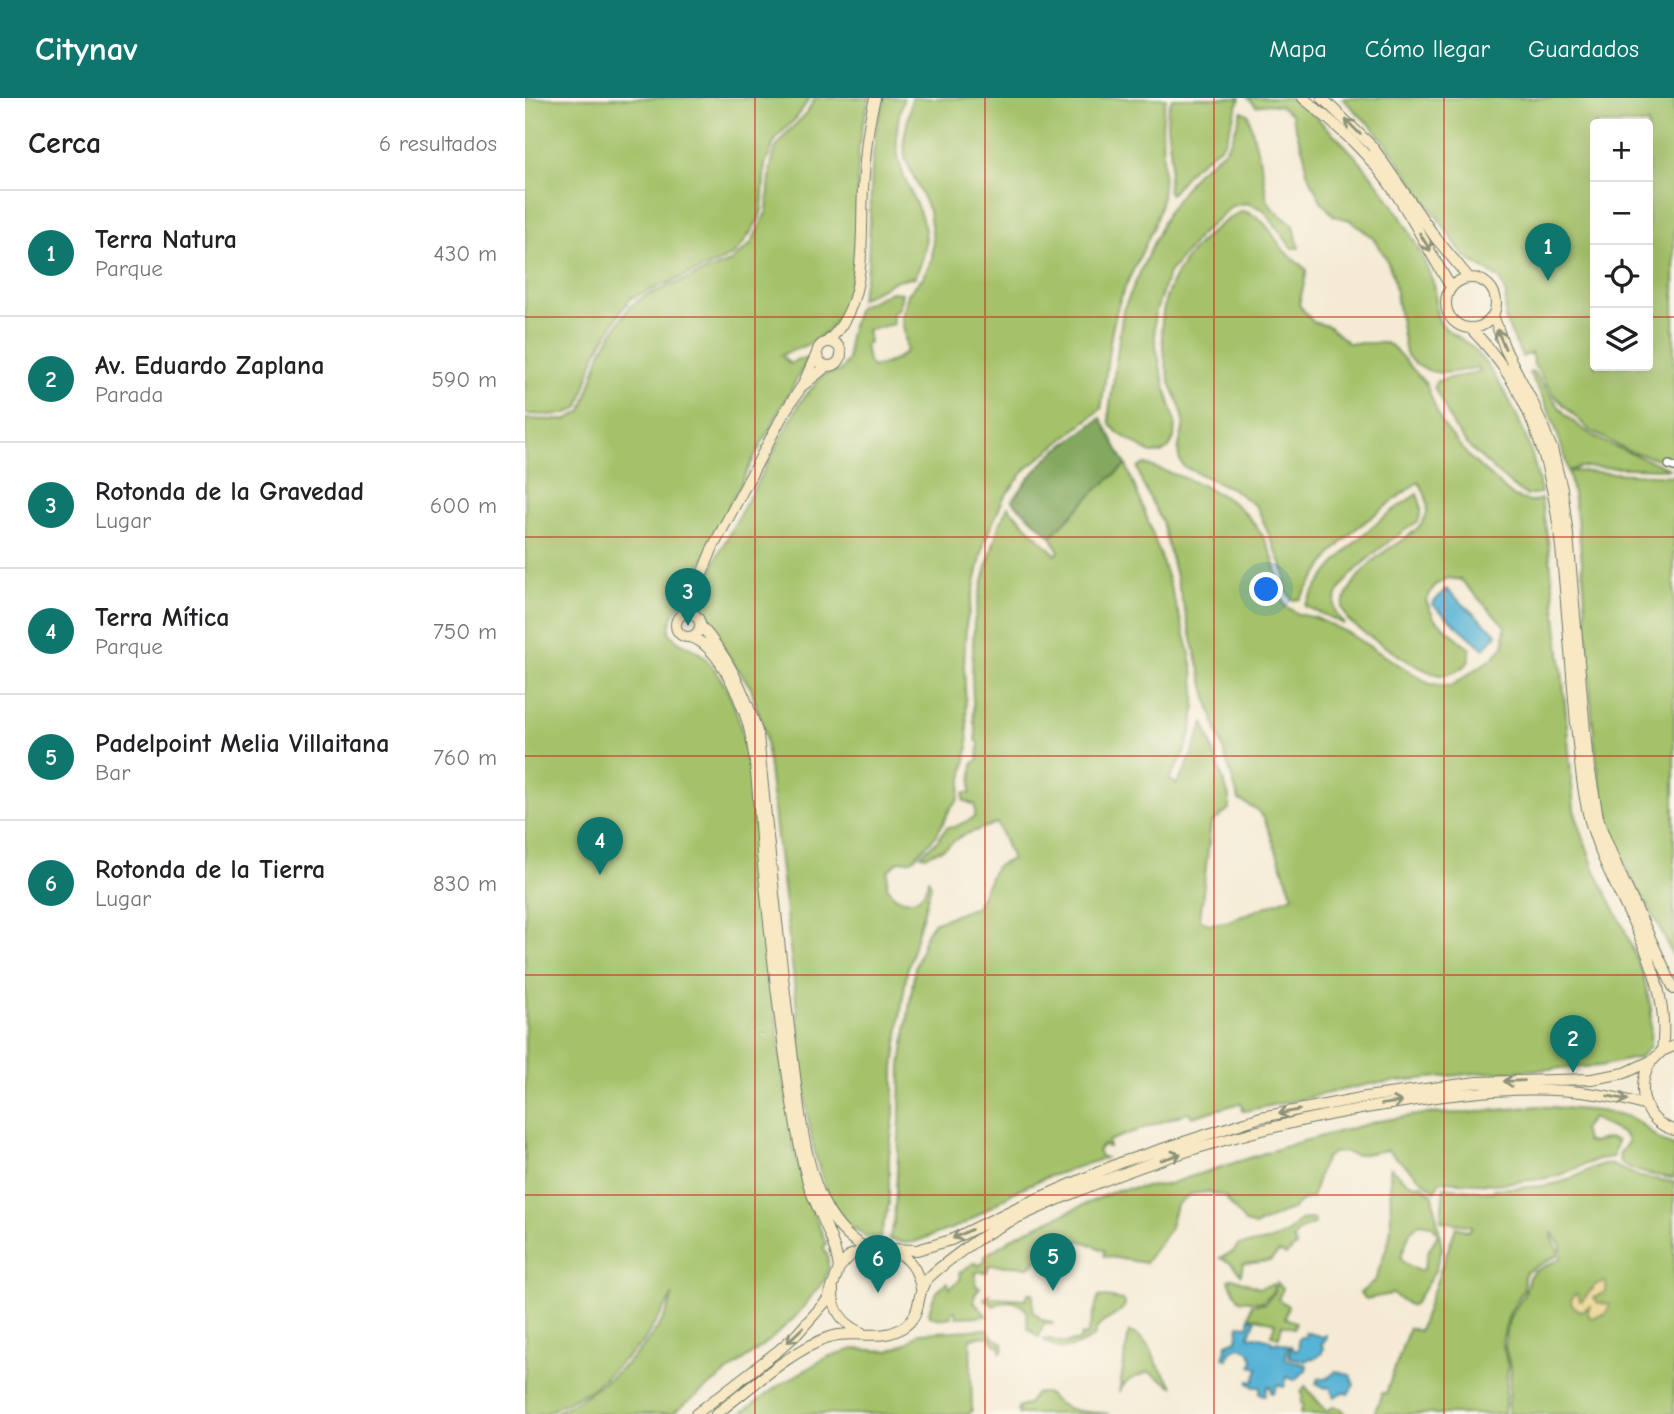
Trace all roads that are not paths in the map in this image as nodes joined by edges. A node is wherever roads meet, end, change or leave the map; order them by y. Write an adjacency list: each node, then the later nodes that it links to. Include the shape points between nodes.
1 (875, 98): 7 (main road, via 863,189 862,254 856,291)
2 (1303, 98): 5 (main road, one-way to 5, via 1366,153 1395,192)
3 (1322, 98): 4 (main road, one-way to 3, via 1372,146)
4 (1469, 278): 5 (main road); 6 (main road, via 1490,287 1496,298)
5 (1451, 287): 8 (main road, via 1445,301 1448,316)
6 (1493, 315): 8 (main road); 18 (main road, one-way to 6, via 1609,849 1595,807 1562,489 1539,416)
7 (843, 323): 9 (main road); 10 (main road)
8 (1471, 329): 20 (main road, via 1519,393 1550,474 1586,804 1600,849 1655,968 1664,1005)
9 (827, 342): 10 (main road, via 836,343); 11 (main road, via 818,347)
10 (842, 351): 12 (main road, via 838,363)
11 (817, 354): 12 (main road); 13 (main road)
12 (827, 366): 13 (main road)
13 (802, 386): 14 (main road, via 713,547)
14 (697, 587): 15 (main road); 16 (main road)
15 (682, 615): 16 (main road); 17 (main road, via 676,627)
16 (698, 622): 17 (main road, via 696,634); 24 (main road, via 736,675 758,735 785,1000 810,1161 828,1209 847,1236)
17 (689, 637): 26 (main road, via 705,646 731,682 751,737 790,1093 802,1163 834,1243)
18 (1674, 989)
19 (1674, 1046): 20 (main road)
20 (1662, 1052): 21 (main road)
21 (1653, 1060): 22 (main road, via 1643,1082); 25 (main road, one-way to 25, via 1625,1073 1592,1079 1439,1086 1261,1117 1122,1162 951,1240 917,1250)
22 (1646, 1106): 23 (main road, via 1654,1118); 28 (main road, one-way to 22, via 926,1281 956,1256 1009,1222 1124,1172 1262,1128 1356,1108 1487,1092 1566,1090)
23 (1674, 1130)
24 (868, 1248): 25 (main road); 26 (main road, via 851,1255)
25 (889, 1248): 28 (main road, via 913,1264)
26 (839, 1268): 27 (main road)
27 (834, 1280): 29 (main road, via 835,1307 842,1319); 30 (main road, one-way to 30, via 828,1298 797,1334)
28 (922, 1291): 29 (main road, via 920,1305 905,1326 878,1336)
29 (864, 1334): 31 (main road, via 827,1338 787,1361)
30 (696, 1414)
31 (716, 1414)

